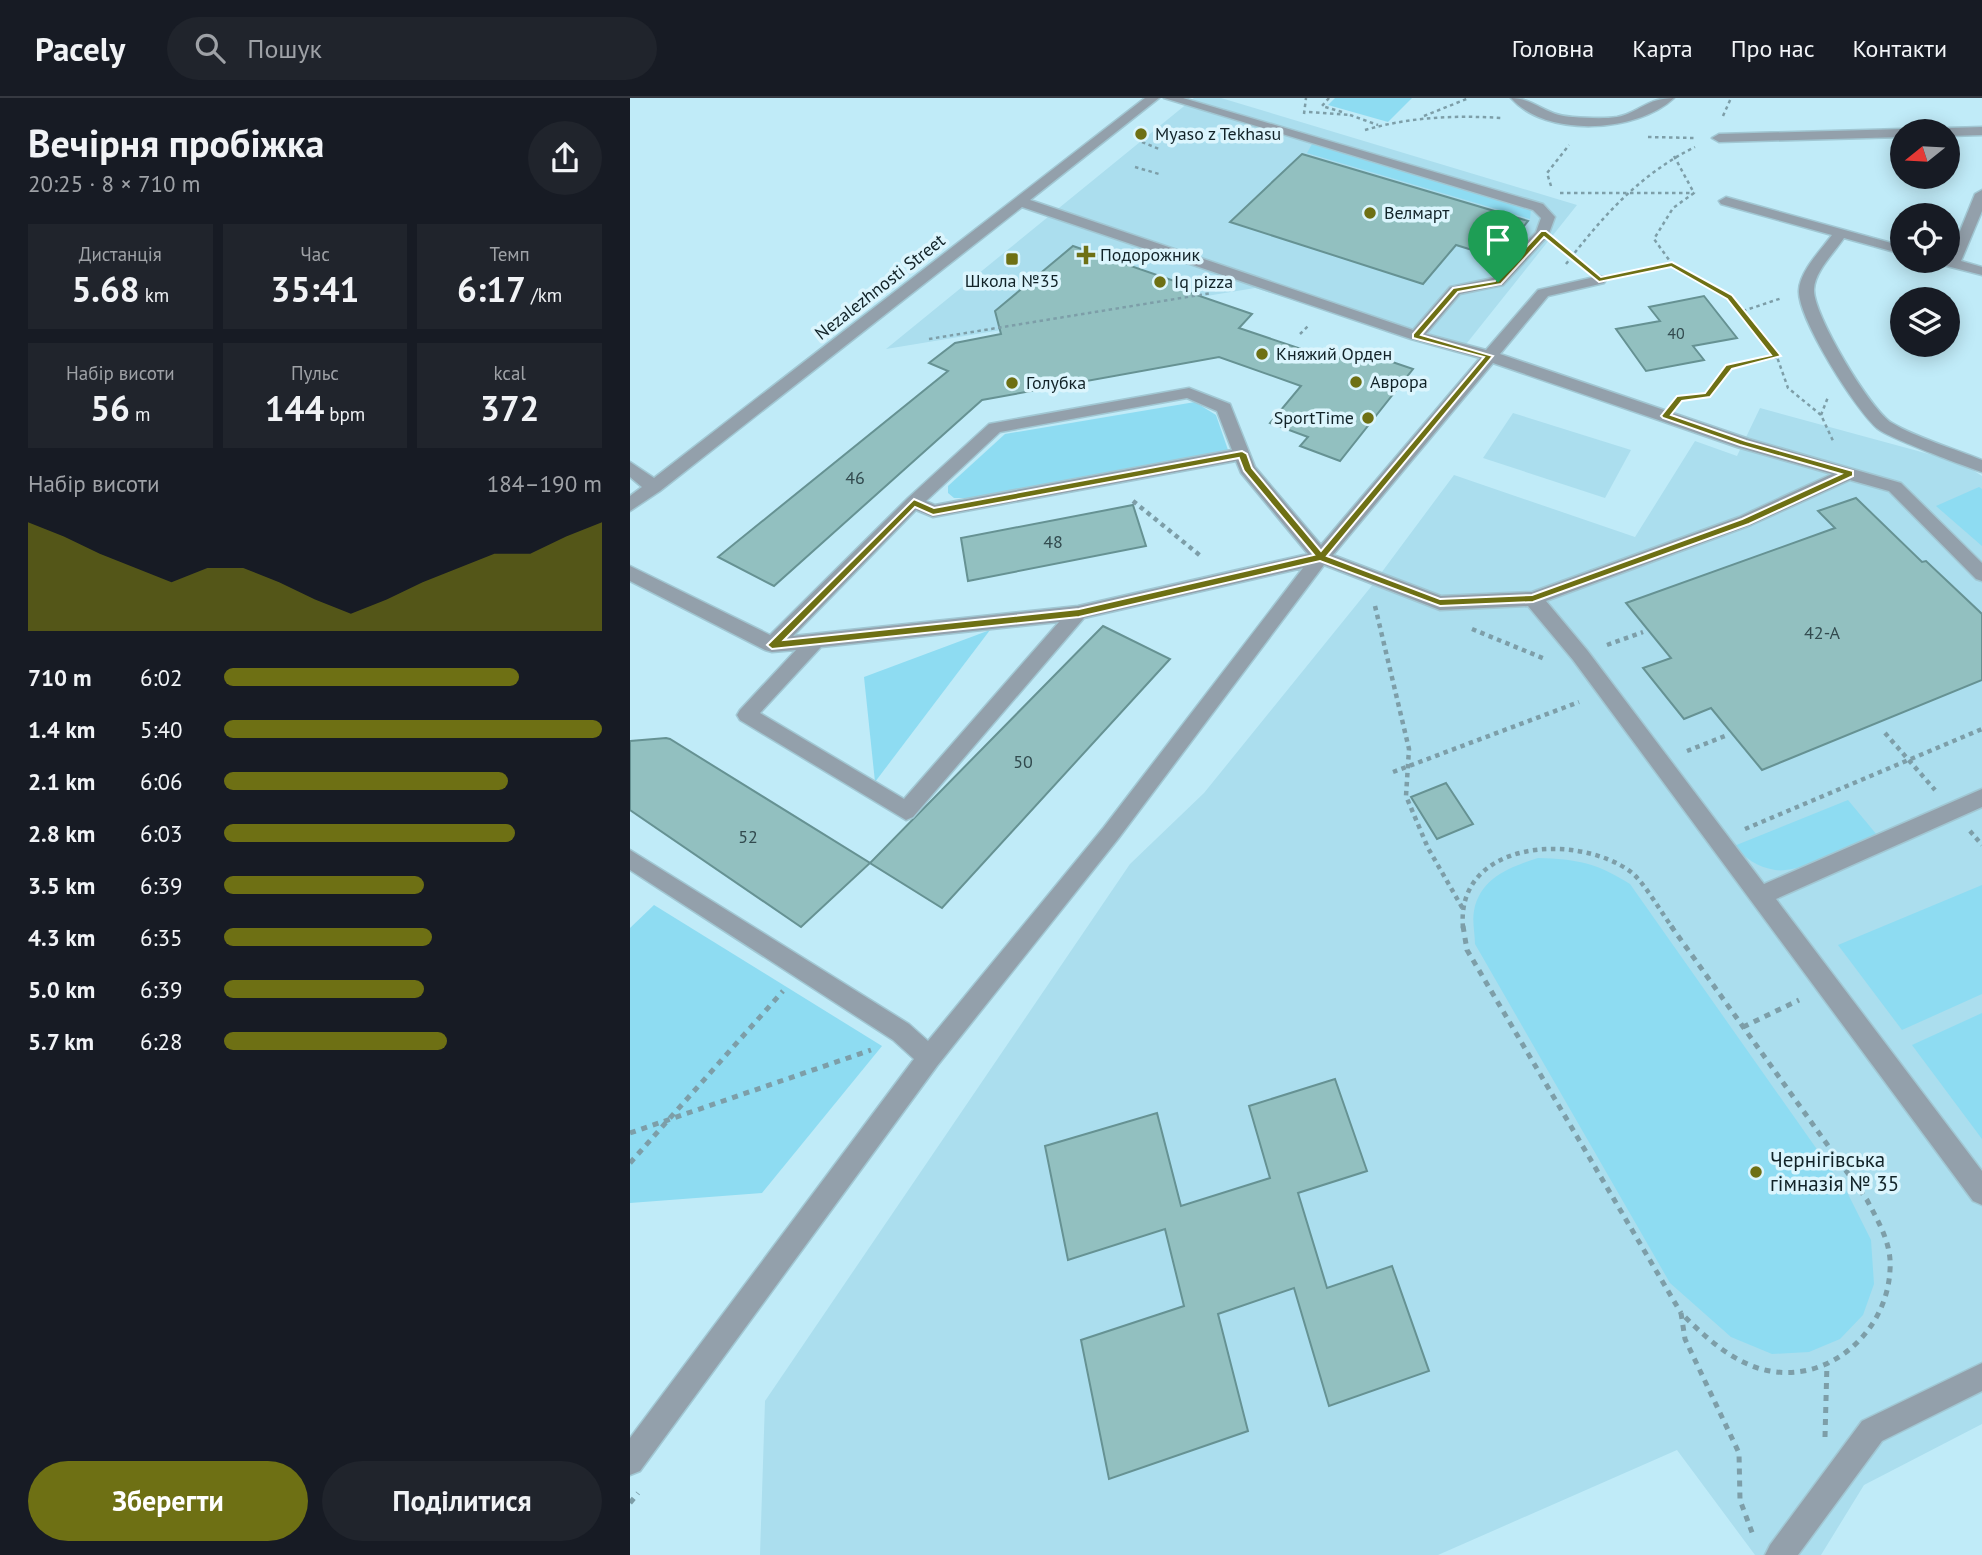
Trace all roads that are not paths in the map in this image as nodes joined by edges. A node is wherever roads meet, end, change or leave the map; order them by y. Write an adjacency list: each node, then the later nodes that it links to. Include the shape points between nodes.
1 (1153, 98): 11 (street, Nezalezhnosti Street)
2 (1170, 98): 18 (street, via 1538,207 1548,218 1543,233 1498,282 1455,290)
3 (1517, 98): 4 (street, via 1538,114 1569,121 1621,121)
4 (1668, 98)
5 (1982, 131): 6 (street)
6 (1960, 132)
7 (1890, 133): 8 (street)
8 (1718, 138)
9 (1982, 194): 13 (street)
10 (1726, 201): 12 (street)
11 (1021, 202): 18 (street); 24 (street, Nezalezhnosti Street)
12 (1840, 233): 14 (street); 21 (street, via 1806,290 1836,363 1884,426)
13 (1960, 239)
14 (1890, 247)
15 (1960, 265): 16 (street)
16 (1982, 271)
17 (1599, 279): 19 (street, via 1543,293)
18 (1416, 336): 19 (street)
19 (1489, 356): 23 (street, via 1743,443); 27 (street)
20 (1242, 454): 25 (street, via 933,511); 25 (street, via 1224,408 1189,393 995,428); 27 (street, via 1247,469)
21 (1982, 466)
22 (630, 468): 24 (street)
23 (1850, 473): 29 (street, via 1895,487); 30 (street, via 1745,522)
24 (654, 487): 26 (street, Nezalezhnosti Street)
25 (914, 502): 33 (street)
26 (630, 505)
27 (1321, 557): 30 (street, via 1440,603); 31 (street); 37 (street, via 1111,833)
28 (630, 573): 33 (street)
29 (1982, 574)
30 (1533, 598): 36 (street)
31 (1079, 613): 32 (street); 32 (street, via 906,811 747,715)
32 (815, 641): 33 (street)
33 (772, 645)
34 (1982, 798): 36 (street)
35 (630, 859): 37 (street, via 901,1032)
36 (1760, 896): 38 (street)
37 (929, 1058): 40 (street)
38 (1982, 1192)
39 (1982, 1377): 41 (street, via 1872,1431)
40 (630, 1461)
41 (1769, 1550)

